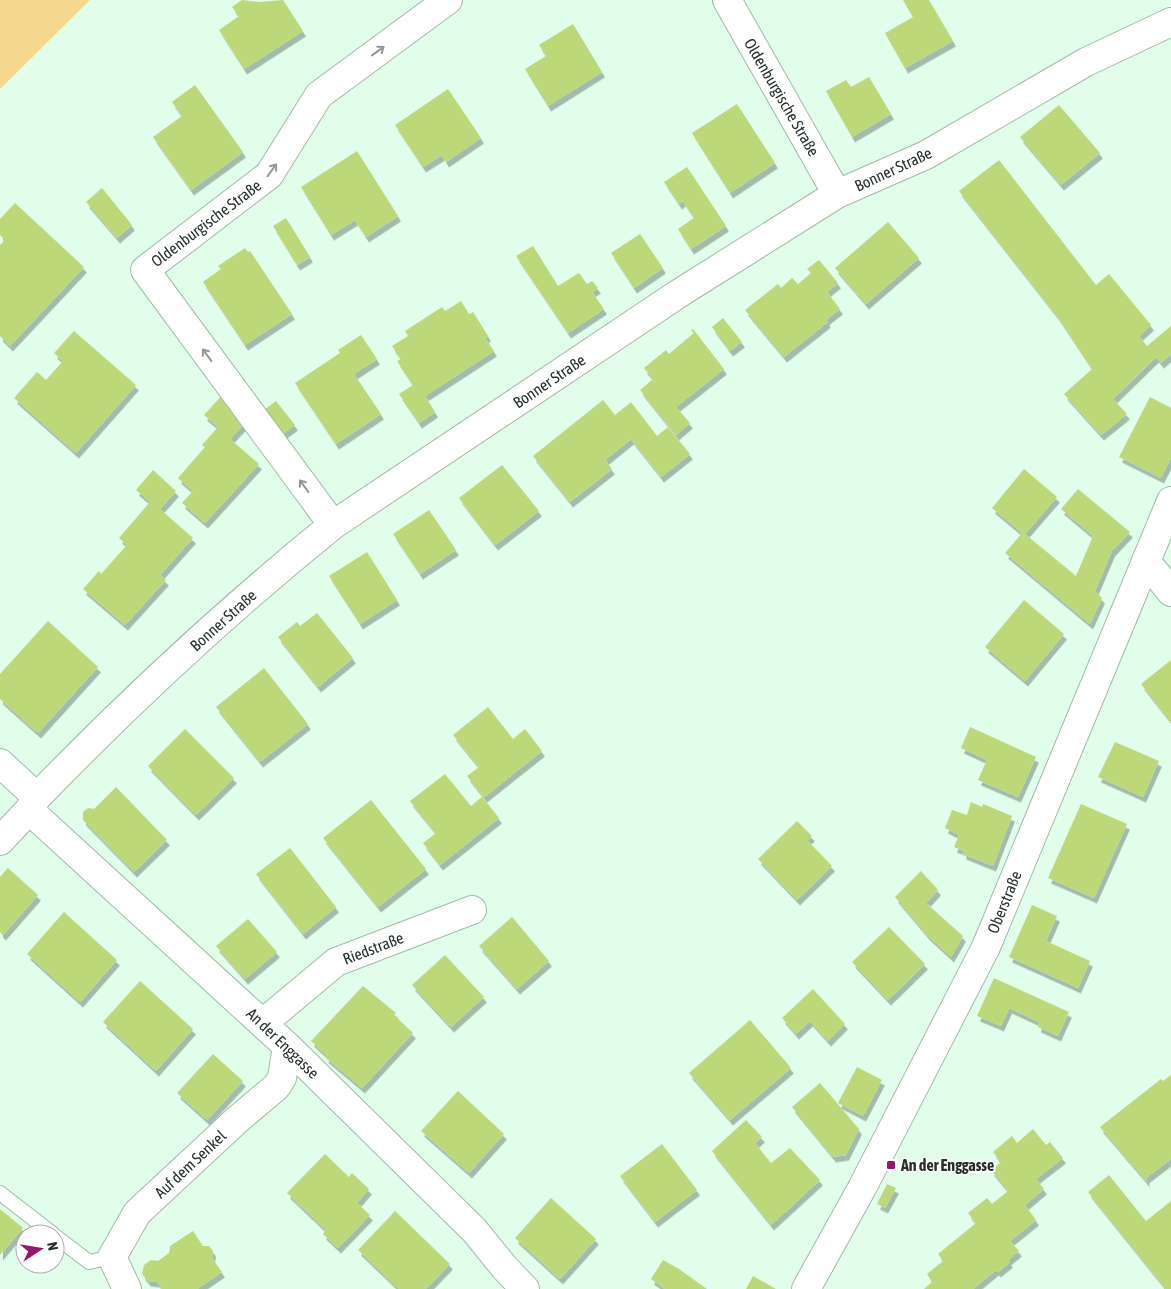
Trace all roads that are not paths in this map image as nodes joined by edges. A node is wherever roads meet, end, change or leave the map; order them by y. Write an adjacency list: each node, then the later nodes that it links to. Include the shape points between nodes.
1 (448, 0): 6 (street, Oldenburgische Straße, one-way to 1, via 145,270 269,175 319,95)
2 (727, 0): 4 (street, Oldenburgische Straße)
3 (1171, 22): 4 (street, Bonner Straße, via 1086,62 926,155)
4 (838, 194): 6 (street, Bonner Straße, via 678,294)
5 (1171, 501): 7 (street, Oberstraße)
6 (332, 525): 10 (street, Bonner Straße, via 111,720)
7 (1146, 561): 8 (street); 21 (street, Oberstraße, via 986,947 862,1188)
8 (1171, 592)
9 (0, 762): 10 (street, An der Enggasse)
10 (33, 803): 11 (street, Bonner Straße); 13 (street, An der Enggasse)
11 (0, 841)
12 (472, 910): 13 (street, Riedstraße, via 336,962)
13 (263, 1023): 14 (street, An der Enggasse)
14 (287, 1046): 18 (street, Auf dem Senkel, via 282,1078 276,1087 137,1214); 20 (street, An der Enggasse, via 474,1230)
15 (0, 1194): 16 (lane)
16 (40, 1224)
17 (65, 1243): 18 (lane, via 90,1262)
18 (112, 1257): 19 (street)
19 (127, 1289)
20 (525, 1289)
21 (806, 1289)

